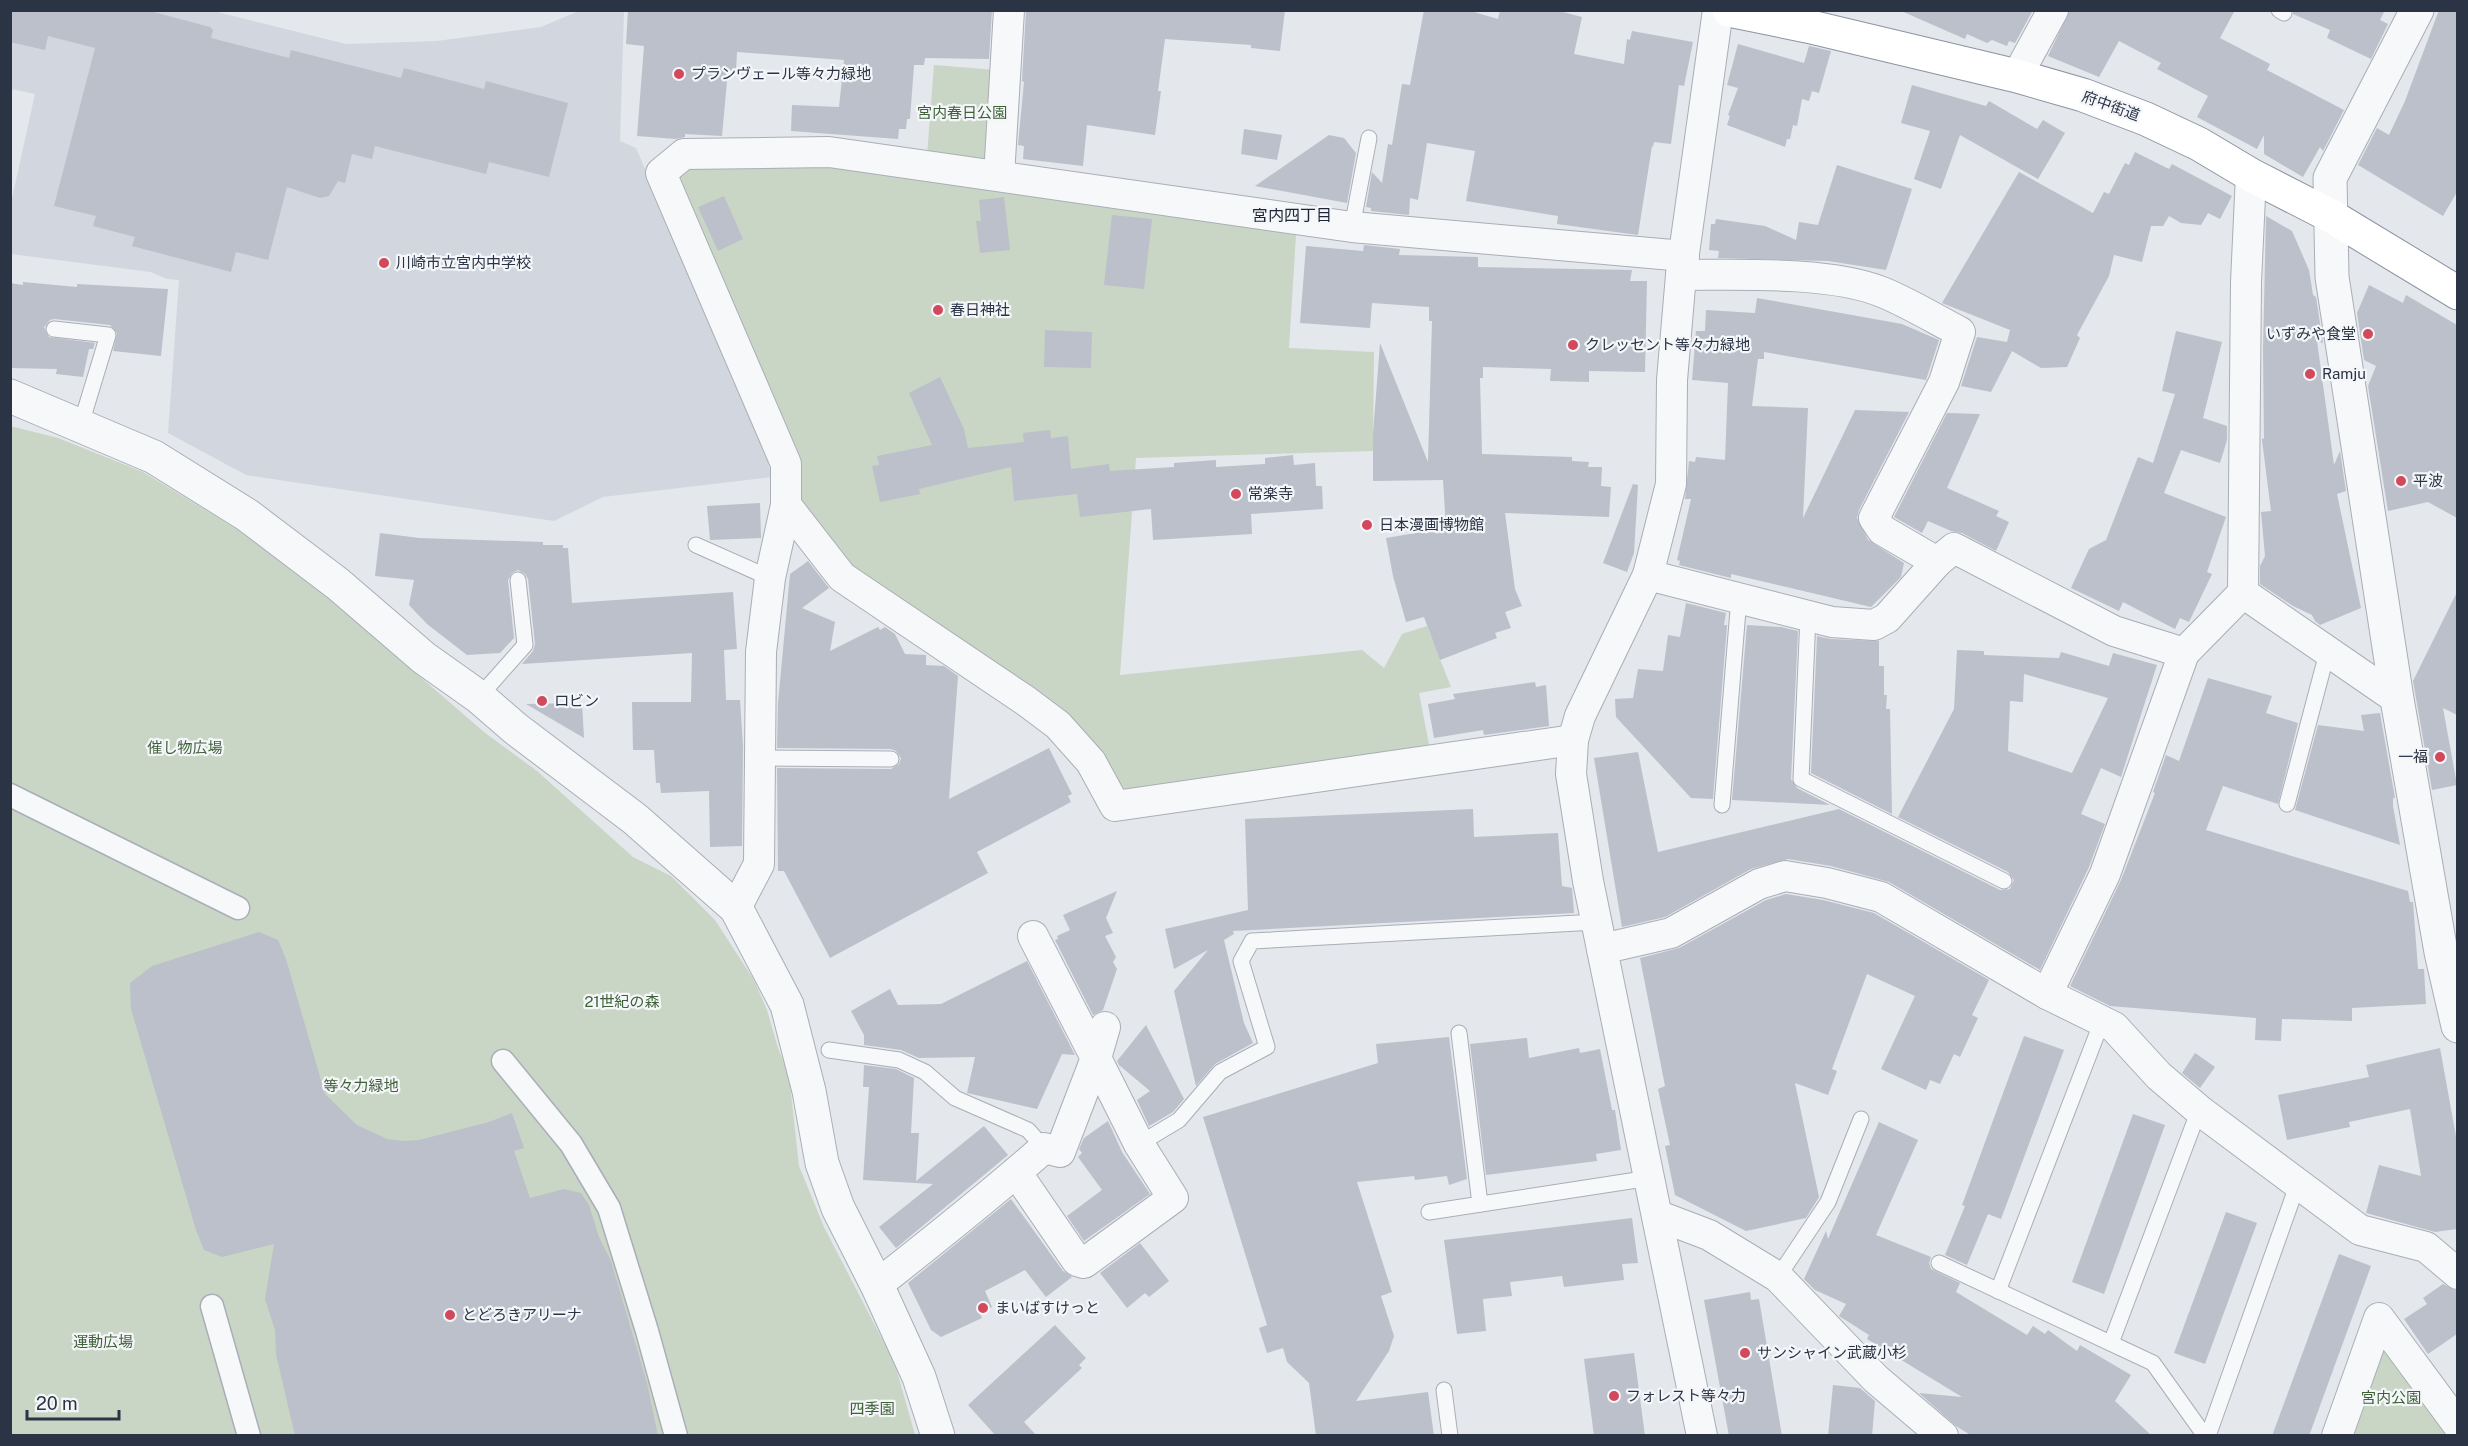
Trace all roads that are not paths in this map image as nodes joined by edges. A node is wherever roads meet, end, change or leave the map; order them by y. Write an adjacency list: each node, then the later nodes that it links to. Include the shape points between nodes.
1 (1009, 10): 9 (street)
2 (1718, 10): 12 (street)
3 (1729, 10): 6 (highway, 府中街道)
4 (2417, 10): 10 (street, via 2330,178)
5 (2049, 13): 6 (street)
6 (2017, 76): 8 (highway, 府中街道, via 2083,95 2145,119 2199,144)
7 (1370, 138): 11 (lane)
8 (2251, 175): 10 (highway, 府中街道); 23 (street)
9 (999, 176): 11 (street); 17 (street, via 829,152 684,154 661,173 786,464)
10 (2331, 216): 13 (highway, 府中街道); 29 (street, via 2332,277)
11 (1352, 227): 12 (street)
12 (1682, 266): 19 (street, via 1747,275 1834,280 1882,291 1960,332 1944,382 1874,518 1882,530); 20 (street, via 1672,380 1671,484)
13 (2457, 293)
14 (54, 329): 16 (lane, via 108,335)
15 (10, 396): 16 (street)
16 (81, 424): 28 (street, via 154,457 247,515 338,584 424,658)
17 (786, 505): 21 (street); 30 (street, via 842,577 1026,700 1058,726 1091,762 1115,806)
18 (696, 545): 21 (lane)
19 (1937, 562): 25 (street, via 1887,618 1874,625); 27 (street, via 1953,548 2114,631)
20 (1648, 575): 24 (street); 30 (street, via 1580,716)
21 (770, 578): 31 (street, via 761,652)
22 (518, 580): 28 (lane, via 525,645)
23 (2243, 593): 26 (street); 27 (street)
24 (1739, 598): 25 (street); 35 (lane)
25 (1808, 616): 36 (lane, via 1801,778)
26 (2326, 652): 29 (street); 34 (lane)
27 (2184, 653): 41 (street, via 2105,873)
28 (479, 697): 38 (street, via 635,819)
29 (2397, 699): 43 (street)
30 (1573, 740): 39 (street, via 1571,774)
31 (760, 758): 32 (lane); 38 (street, via 759,864)
32 (891, 759)
33 (10, 795): 37 (street)
34 (2287, 804)
35 (1722, 805)
36 (2004, 880)
37 (238, 908)
38 (736, 908): 62 (street, via 787,1005 822,1163 838,1208)
39 (1599, 935): 41 (street, via 1671,933 1759,884 1785,876 1881,897); 51 (lane, via 1252,940 1241,961 1267,1047 1220,1072 1179,1120); 54 (street)
40 (1033, 936): 47 (street)
41 (2047, 994): 42 (street)
42 (2102, 1021): 49 (street, via 2114,1027 2159,1076); 63 (lane)
43 (2457, 1026)
44 (1105, 1027): 47 (street)
45 (1459, 1034): 56 (lane)
46 (829, 1050): 52 (lane, via 900,1060 925,1072 955,1098 1028,1130)
47 (1096, 1058): 51 (street); 52 (street, via 1060,1152)
48 (502, 1061): 69 (street, via 571,1144 609,1208)
49 (2199, 1110): 55 (street); 65 (lane)
50 (1861, 1119): 61 (lane, via 1827,1202)
51 (1139, 1144): 53 (street, via 1173,1198 1084,1263 1077,1261)
52 (1044, 1148): 53 (street)
53 (1016, 1172): 62 (street)
54 (1650, 1178): 56 (lane); 58 (street)
55 (2298, 1183): 60 (street, via 2360,1230 2426,1247); 74 (lane)
56 (1480, 1204): 57 (lane)
57 (1429, 1212)
58 (1659, 1216): 61 (street, via 1709,1235); 72 (street)
59 (1940, 1263): 63 (lane)
60 (2457, 1274)
61 (1778, 1277): 73 (street, via 1876,1379)
62 (877, 1285): 70 (street, via 920,1377)
63 (1998, 1291): 65 (lane)
64 (212, 1306): 68 (street)
65 (2111, 1343): 74 (lane, via 2153,1363)
66 (1444, 1390): 71 (lane)
67 (2457, 1425): 75 (street, via 2379,1318)
68 (249, 1436)
69 (676, 1436)
70 (938, 1436)
71 (1450, 1436)
72 (1702, 1436)
73 (1942, 1436)
74 (2206, 1436)
75 (2337, 1436)

